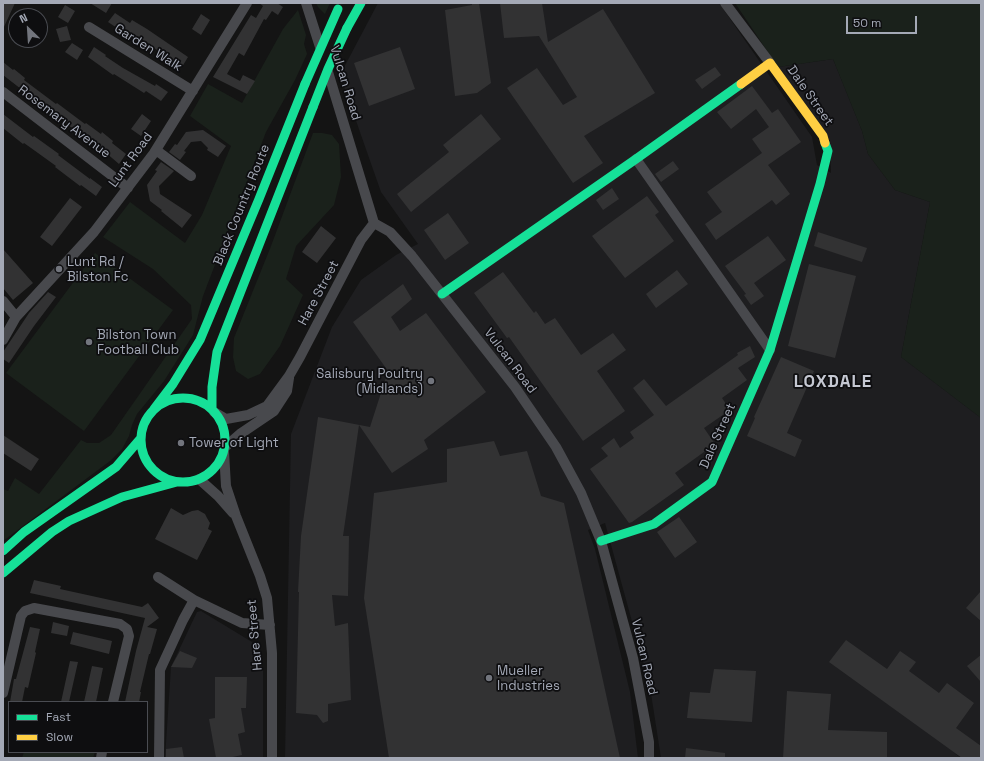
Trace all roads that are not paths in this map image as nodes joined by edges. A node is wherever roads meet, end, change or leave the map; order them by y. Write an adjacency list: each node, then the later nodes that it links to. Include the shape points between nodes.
1 (247, 3): 8 (street, Lunt Road)
2 (306, 3): 14 (street, Vulcan Road)
3 (361, 3): 22 (main road, bridge, via 328,69 218,352 212,387)
4 (724, 3): 7 (street)
5 (340, 6): 21 (main road, Black Country Route, bridge, via 305,84 200,340)
6 (89, 27): 8 (street, Garden Walk)
7 (770, 63): 11 (main road, Dale Street); 19 (main road, Dale Street, via 823,136 828,151)
8 (193, 91): 10 (street, Lunt Road)
9 (3, 92): 13 (street, Rosemary Avenue)
10 (156, 150): 12 (street); 13 (street, Lunt Road)
11 (636, 159): 15 (main road, Dale Street); 19 (street)
12 (191, 176)
13 (128, 188): 17 (street, Lunt Road, via 94,232)
14 (374, 223): 15 (street, Vulcan Road, via 390,232); 20 (street, Hare Street, via 362,240)
15 (442, 294): 28 (street, Vulcan Road, via 515,387 556,447 581,493)
16 (3, 301): 17 (street)
17 (16, 317): 18 (street, Lunt Road)
18 (3, 340)
19 (770, 350): 28 (main road, Dale Street, via 712,482 654,524)
20 (289, 376): 22 (street, Hare Street, via 267,406 248,415 226,419); 24 (street, Hare Street, via 287,391 274,411 240,434)
21 (154, 409): 22 (main road, via 168,401 183,398 198,401); 23 (main road, via 145,422)
22 (213, 410): 24 (main road, via 224,430)
23 (141, 438): 26 (main road, via 142,451 150,467 160,476); 29 (main road, via 116,467 24,532)
24 (224, 450): 25 (main road, via 213,470); 27 (street, Hare Street, via 226,486)
25 (199, 479): 26 (main road); 27 (street, Hare Street)
26 (177, 482): 30 (main road, via 122,497 69,521)
27 (236, 516): 33 (street, Hare Street, via 267,598)
28 (601, 542): 38 (street, Vulcan Road, via 633,658 649,742)
29 (3, 551)
30 (3, 573)
31 (158, 577): 32 (street)
32 (194, 600): 33 (street, via 242,623); 36 (street, via 160,670)
33 (270, 625): 37 (street, Hare Street)
34 (3, 693): 35 (street, via 21,616 25,611 34,608 120,624 127,629 128,636)
35 (113, 701)
36 (159, 758)
37 (272, 758)
38 (649, 758)

